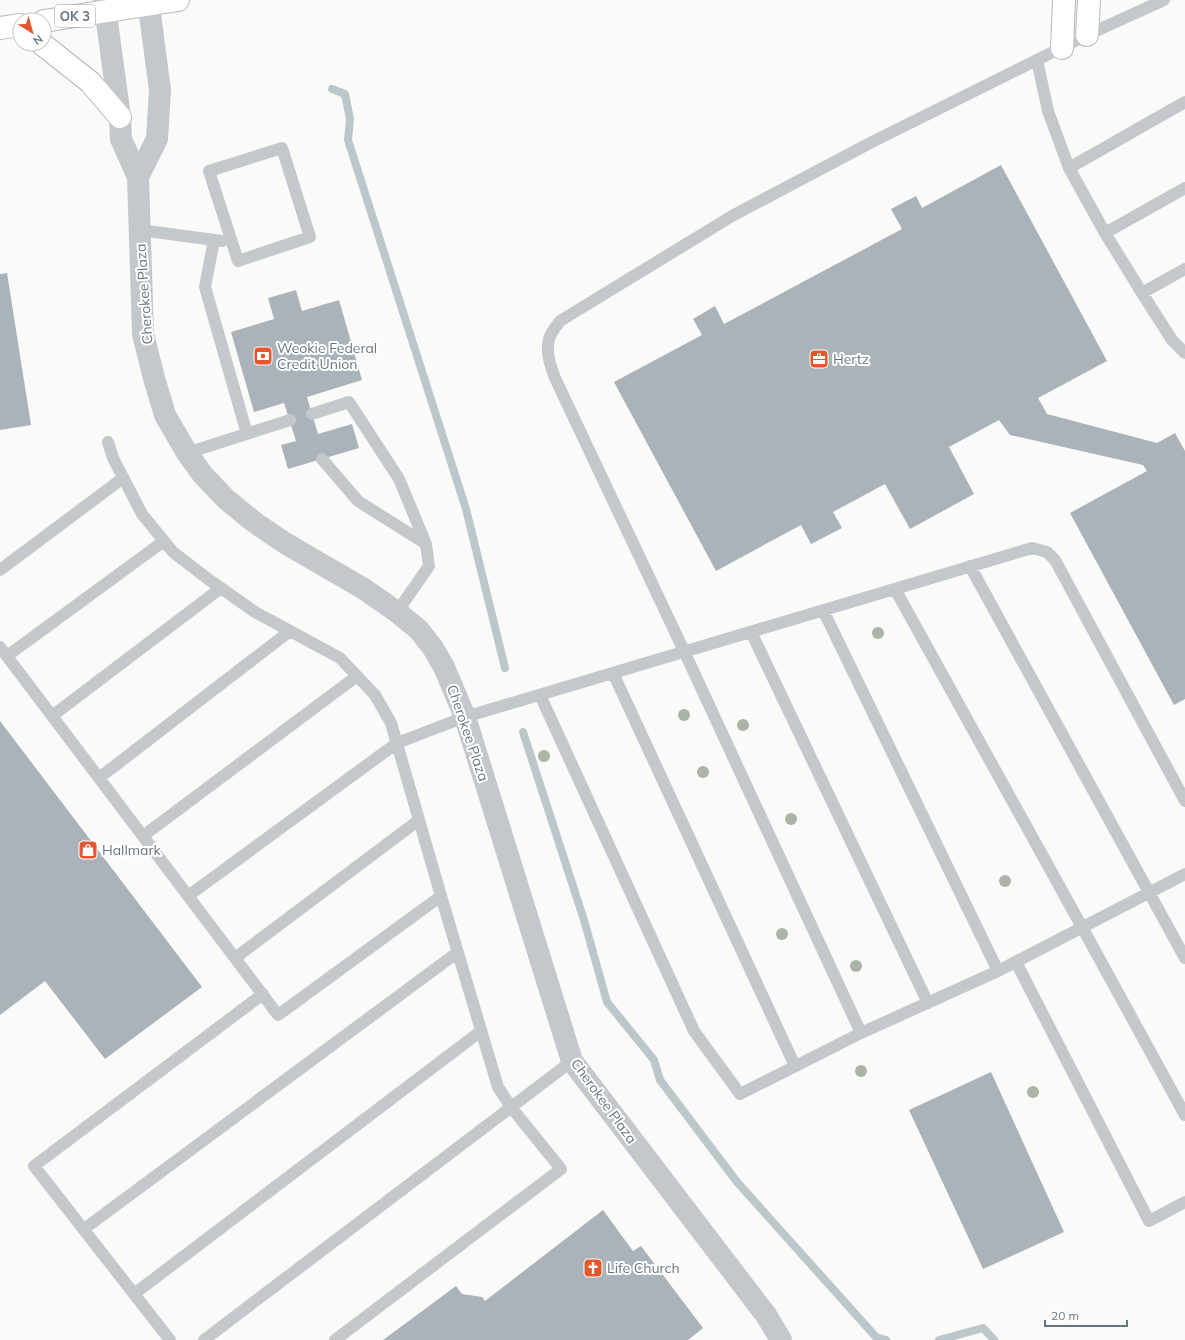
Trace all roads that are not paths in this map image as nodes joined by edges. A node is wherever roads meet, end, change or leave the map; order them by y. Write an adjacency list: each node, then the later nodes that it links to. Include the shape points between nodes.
1 (178, 0): 5 (highway, OK 3)
2 (1064, 0): 9 (highway)
3 (1089, 0): 8 (highway)
4 (1164, 0): 8 (lane)
5 (148, 2): 6 (highway, OK 3); 15 (street, Cherokee Plaza, via 160,97 157,139)
6 (105, 5): 7 (highway, OK 3); 13 (street, Cherokee Plaza)
7 (52, 19)
8 (1087, 35): 9 (lane)
9 (1062, 48): 11 (lane)
10 (52, 52): 13 (highway, via 90,82)
11 (1037, 60): 14 (lane, via 1048,111); 42 (lane, via 872,142 732,216 560,321 550,335 548,349 555,378)
12 (1185, 102): 14 (lane)
13 (120, 118): 15 (street, Cherokee Plaza, via 121,139)
14 (1069, 168): 18 (lane)
15 (138, 177): 17 (street, Cherokee Plaza)
16 (1185, 188): 18 (lane)
17 (140, 230): 19 (lane); 28 (street, Cherokee Plaza, via 143,334 165,415)
18 (1105, 233): 22 (lane)
19 (214, 240): 20 (lane); 26 (lane, via 205,287)
20 (232, 242): 20 (lane, via 209,171 282,148 310,237 238,261)
21 (1185, 269): 22 (lane)
22 (1142, 293): 23 (lane, via 1172,340)
23 (1185, 353)
24 (312, 414): 32 (lane, via 349,402 399,479)
25 (290, 420): 26 (lane)
26 (247, 434): 28 (lane)
27 (108, 442): 30 (lane)
28 (187, 453): 38 (street, Cherokee Plaza, via 203,475 226,499 254,522)
29 (322, 459): 32 (lane, via 358,501)
30 (123, 478): 31 (lane, via 142,514); 34 (lane)
31 (164, 541): 35 (lane, via 173,552); 41 (lane)
32 (426, 544): 38 (lane, via 429,566)
33 (970, 566): 36 (lane); 50 (lane, via 1032,548 1047,552 1056,560); 54 (lane)
34 (0, 570)
35 (221, 588): 39 (lane, via 255,612); 46 (lane)
36 (895, 589): 37 (lane); 57 (lane)
37 (823, 610): 40 (lane); 62 (lane)
38 (397, 612): 47 (street, Cherokee Plaza, via 419,630 433,648)
39 (290, 631): 44 (lane, via 340,658); 49 (lane)
40 (751, 632): 42 (lane); 64 (lane)
41 (3, 651): 46 (lane)
42 (684, 651): 43 (lane); 66 (lane)
43 (613, 673): 45 (lane); 68 (lane)
44 (357, 676): 48 (lane, via 375,695 391,724); 52 (lane)
45 (540, 695): 47 (lane); 68 (lane, via 694,1031 740,1094)
46 (52, 716): 49 (lane)
47 (465, 717): 48 (lane); 67 (street, Cherokee Plaza)
48 (397, 743): 51 (lane); 55 (lane)
49 (99, 778): 52 (lane)
50 (1185, 801)
51 (419, 820): 56 (lane); 59 (lane)
52 (143, 836): 55 (lane)
53 (1185, 874): 54 (lane)
54 (1149, 892): 57 (lane); 60 (lane)
55 (188, 896): 59 (lane)
56 (441, 896): 58 (lane); 63 (lane, via 278,1015)
57 (1082, 927): 61 (lane); 70 (lane)
58 (458, 952): 65 (lane); 72 (lane)
59 (236, 958): 63 (lane)
60 (1185, 958)
61 (1016, 962): 62 (lane); 71 (lane, via 1150,1221)
62 (998, 971): 64 (lane)
63 (263, 994): 72 (lane, via 34,1166)
64 (928, 1003): 66 (lane)
65 (481, 1031): 69 (lane, via 498,1087); 73 (lane)
66 (861, 1034): 68 (lane)
67 (572, 1061): 69 (lane); 77 (street, Cherokee Plaza, via 766,1315)
68 (795, 1066)
69 (511, 1107): 75 (lane); 76 (lane, via 561,1169)
70 (1185, 1115)
71 (1185, 1202)
72 (84, 1230): 73 (lane)
73 (134, 1294): 74 (lane)
74 (170, 1340)
75 (204, 1340)
76 (335, 1340)
77 (781, 1340)

